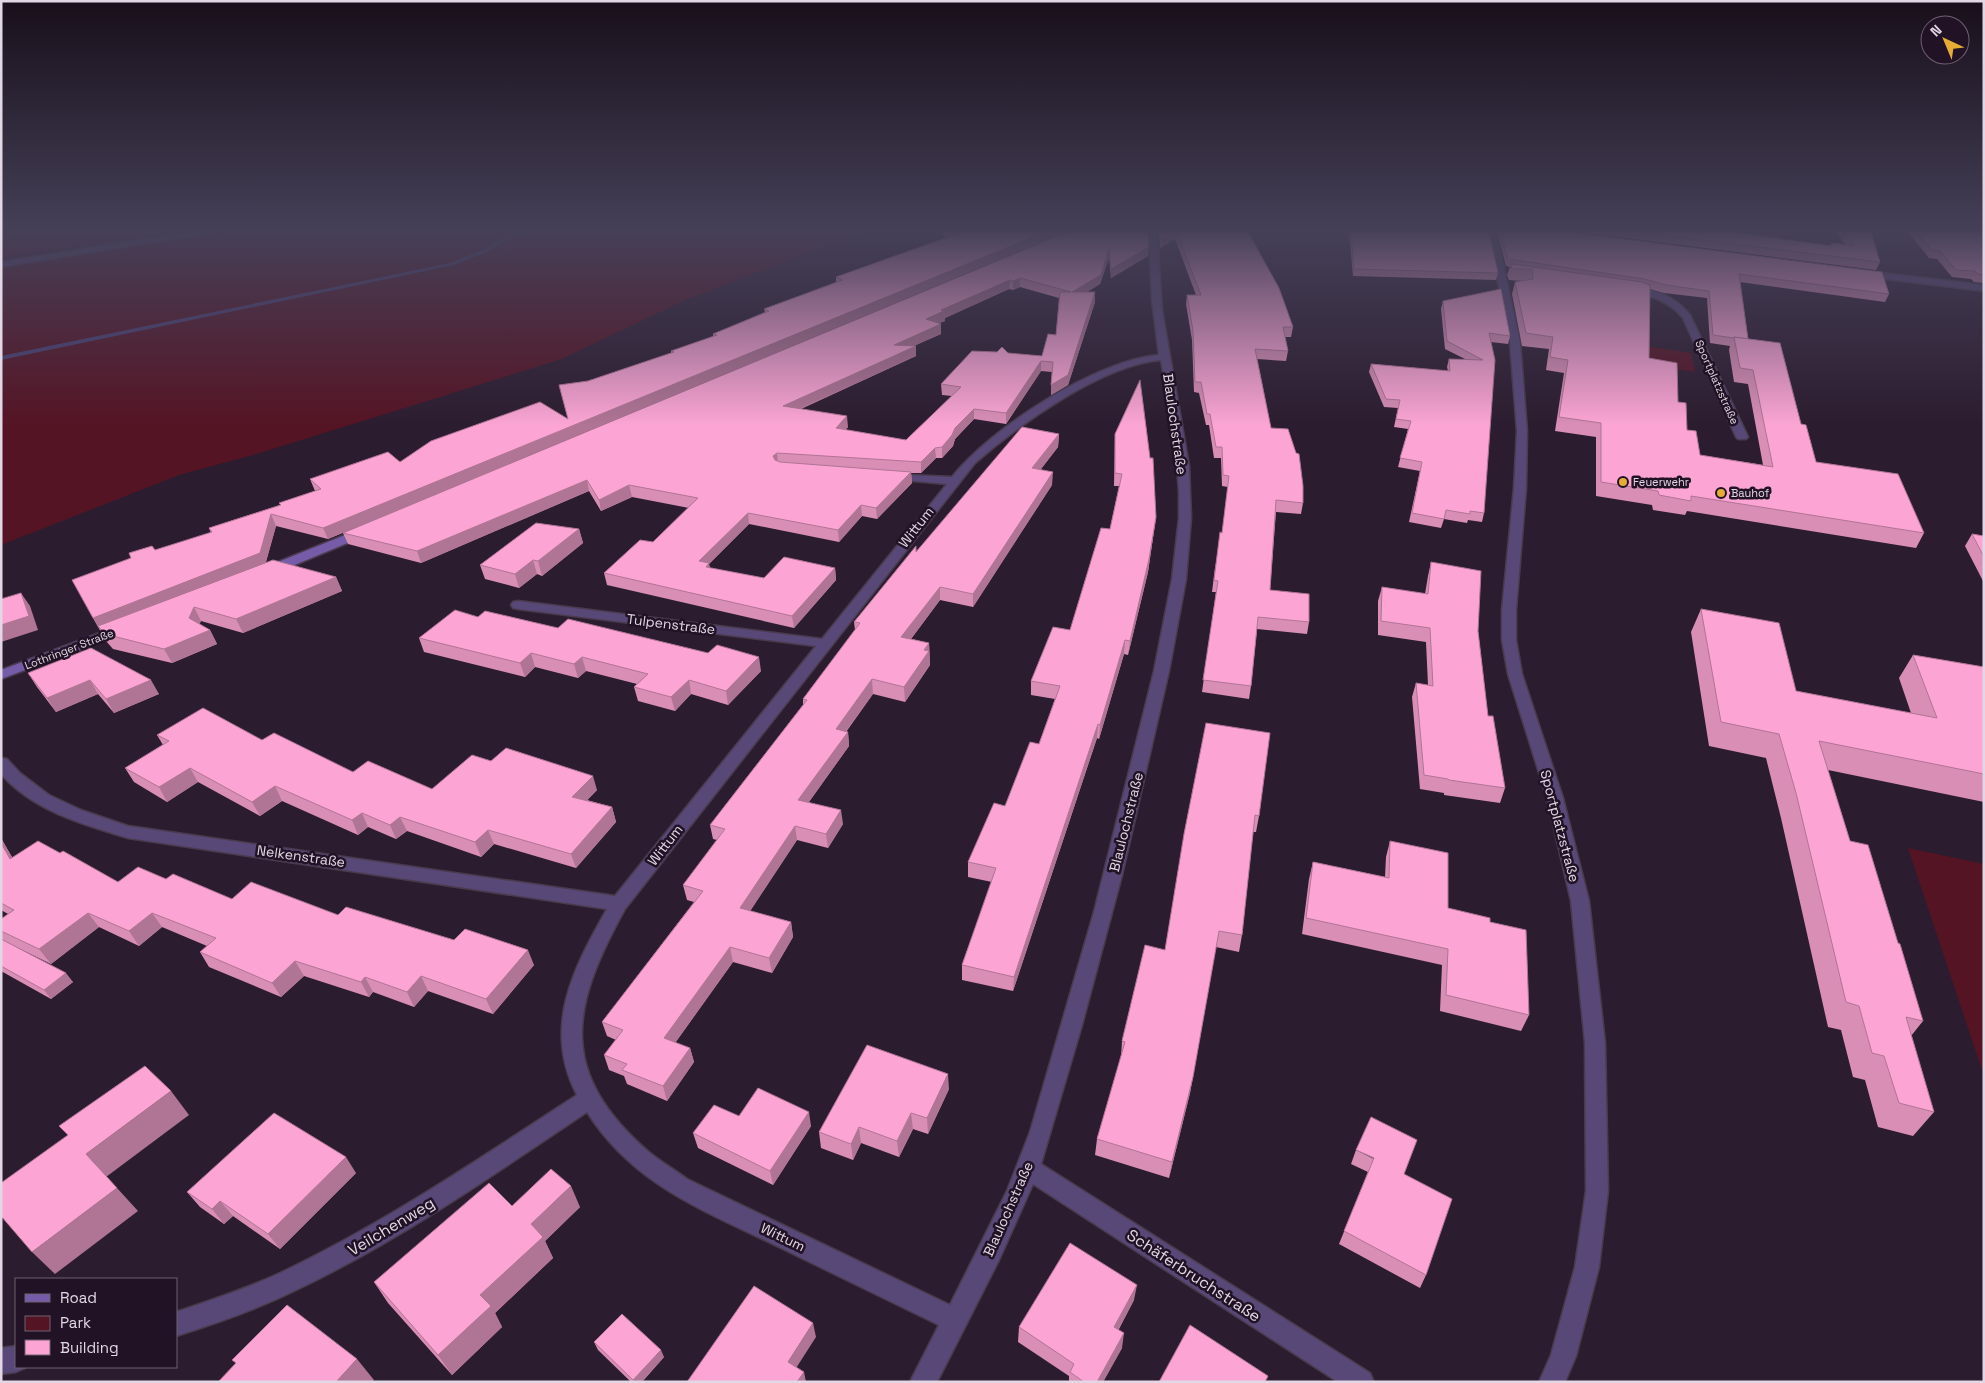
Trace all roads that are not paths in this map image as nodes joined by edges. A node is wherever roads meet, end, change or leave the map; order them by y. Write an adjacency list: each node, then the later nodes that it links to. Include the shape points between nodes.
1 (1156, 297): 4 (street, Blaulochstraße)
2 (1508, 297): 24 (street, Sportplatzstraße, via 1522,430 1509,640 1515,674 1555,798 1580,902 1595,1043 1597,1191 1587,1267)
3 (1662, 297): 5 (street, Sportplatzstraße, via 1680,306 1687,317)
4 (1165, 357): 7 (street, Wittum, via 1134,361 1044,405 993,441); 17 (street, Blaulochstraße, via 1183,469 1186,516 1167,648 1082,992)
5 (1742, 437)
6 (877, 475): 7 (street)
7 (953, 481): 12 (street, Wittum)
8 (378, 526): 9 (street)
9 (258, 575)
10 (518, 605): 12 (street, Tulpenstraße)
11 (134, 624): 13 (street, Lothringer Straße)
12 (824, 643): 15 (street, Wittum)
13 (1, 675)
14 (1, 763): 15 (street, Nelkenstraße, via 37,798 80,817 128,832)
15 (619, 904): 16 (street, Wittum, via 596,944 574,1005 570,1040 576,1071)
16 (590, 1098): 18 (street, Wittum, via 610,1126 642,1160 679,1187); 19 (street, Veilchenweg, via 404,1220 321,1266 205,1316)
17 (1028, 1168): 18 (street, Blaulochstraße, via 995,1242); 23 (street, Schäferbruchstraße)
18 (954, 1320): 22 (street, Blaulochstraße)
19 (178, 1323)
20 (15, 1359): 21 (street)
21 (1, 1361)
22 (923, 1382)
23 (1361, 1382)
24 (1552, 1382)

